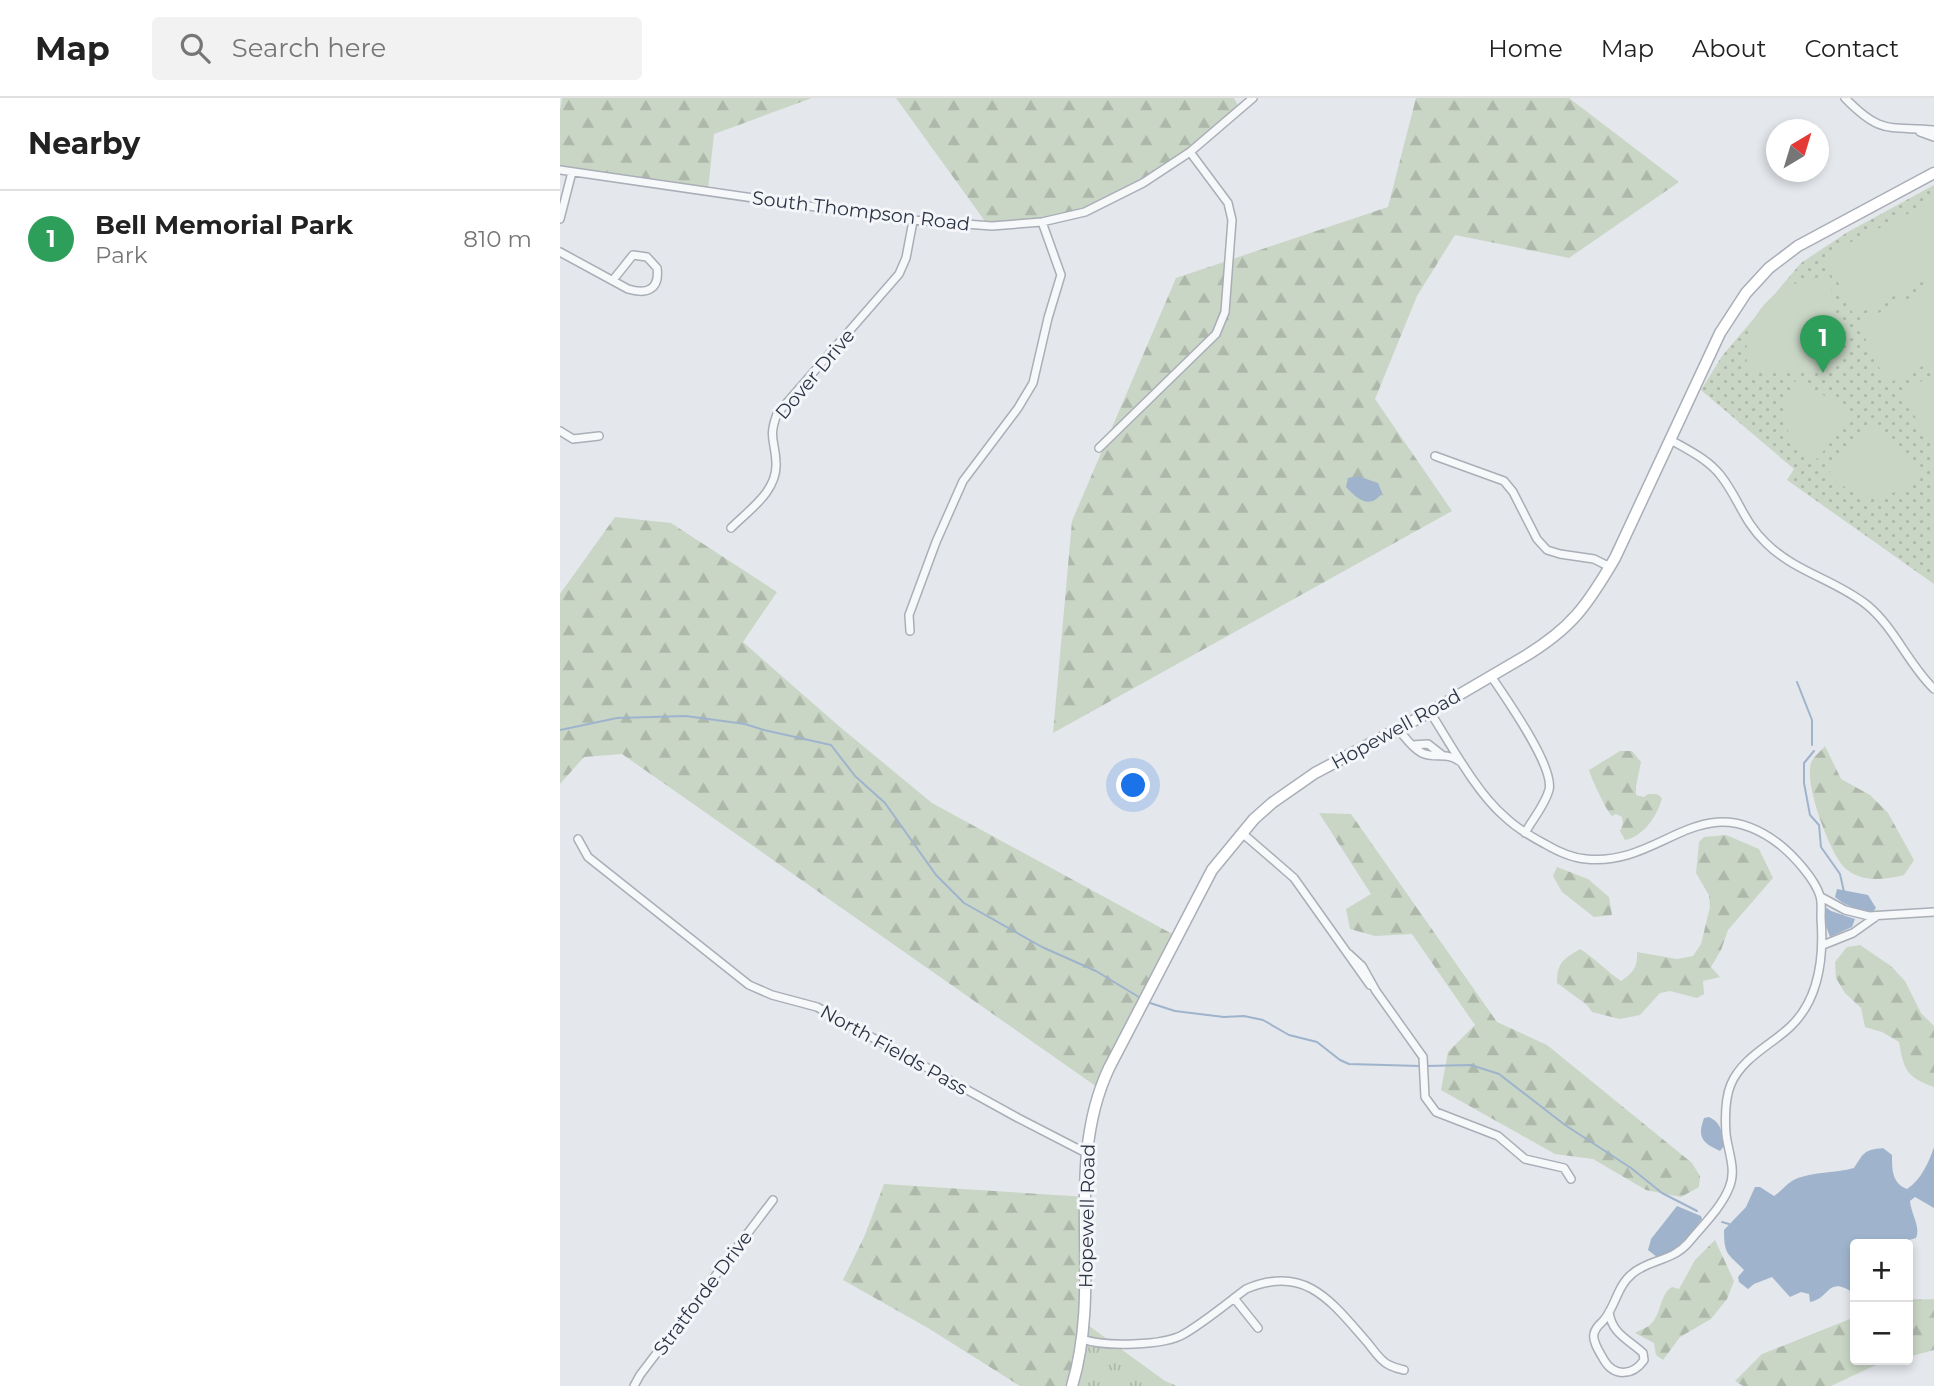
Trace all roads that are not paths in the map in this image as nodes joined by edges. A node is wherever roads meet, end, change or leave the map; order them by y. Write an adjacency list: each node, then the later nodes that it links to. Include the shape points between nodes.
1 (1253, 98): 6 (street, South Thompson Road)
2 (1844, 98): 3 (street, via 1878,125)
3 (1916, 130): 4 (street); 5 (street)
4 (1934, 130)
5 (1934, 137)
6 (1190, 152): 14 (street, South Thompson Road, via 1143,183 1085,212); 20 (street, via 1228,203 1232,220 1222,324)
7 (1934, 166): 11 (street, Hopewell Road)
8 (560, 170): 9 (street, South Thompson Road)
9 (572, 172): 12 (street); 13 (street, South Thompson Road)
10 (1934, 173): 11 (street, Hopewell Road)
11 (1913, 184): 19 (street, Hopewell Road, via 1798,246 1757,280 1731,313)
12 (560, 219)
13 (913, 221): 14 (street, South Thompson Road, via 992,226); 22 (street, Dover Drive, via 899,274 777,414 771,430 776,475 769,490)
14 (1042, 222): 24 (street, via 1061,275 1033,383 958,490 909,615)
15 (560, 252): 16 (street)
16 (613, 280): 16 (street, via 628,289 646,291 656,282 657,268 647,257 633,255)
17 (560, 431): 18 (street, via 573,439)
18 (599, 436)
19 (1669, 439): 23 (street, Hopewell Road); 26 (street, via 1716,470 1747,521 1774,550 1875,612)
20 (1100, 448)
21 (1435, 456): 23 (street, via 1504,481 1547,550 1594,558)
22 (731, 528)
23 (1610, 567): 25 (street, Hopewell Road, via 1567,627)
24 (910, 631)
25 (1491, 676): 27 (street, Hopewell Road); 31 (street, via 1524,726 1550,779 1549,791)
26 (1934, 689)
27 (1430, 712): 28 (street, Hopewell Road); 29 (street)
28 (1398, 729): 29 (street, via 1420,753 1454,757); 30 (street, Hopewell Road, via 1295,786)
29 (1465, 766): 31 (street, via 1502,815)
30 (1242, 832): 37 (street, Hopewell Road, via 1206,880 1109,1068 1096,1099); 38 (street, via 1294,878 1362,966 1423,1057 1425,1097 1436,1112 1498,1136 1525,1159 1564,1168)
31 (1525, 833): 33 (street, via 1585,859 1617,859 1707,822 1739,822 1791,853)
32 (578, 839): 37 (street, North Fields Pass, via 588,857 749,985 817,1007)
33 (1821, 897): 35 (street, via 1844,910); 36 (street)
34 (1934, 912): 35 (street)
35 (1877, 915): 36 (street, via 1853,933)
36 (1823, 945): 41 (street, via 1809,1002 1792,1025 1747,1061 1731,1085 1726,1110 1730,1187 1678,1253 1632,1273)
37 (1086, 1153): 43 (street, Hopewell Road, via 1087,1296)
38 (1571, 1180)
39 (773, 1200): 45 (street, Stratforde Drive)
40 (1234, 1298): 42 (street); 43 (street, via 1182,1336 1118,1345); 44 (street, via 1267,1282 1286,1279 1306,1285 1329,1300 1386,1364)
41 (1609, 1312): 41 (street, via 1593,1339 1605,1363 1630,1373 1644,1360 1643,1353 1613,1328)
42 (1258, 1328)
43 (1082, 1339): 46 (street, Hopewell Road)
44 (1404, 1370)
45 (635, 1386)
46 (1072, 1386)

